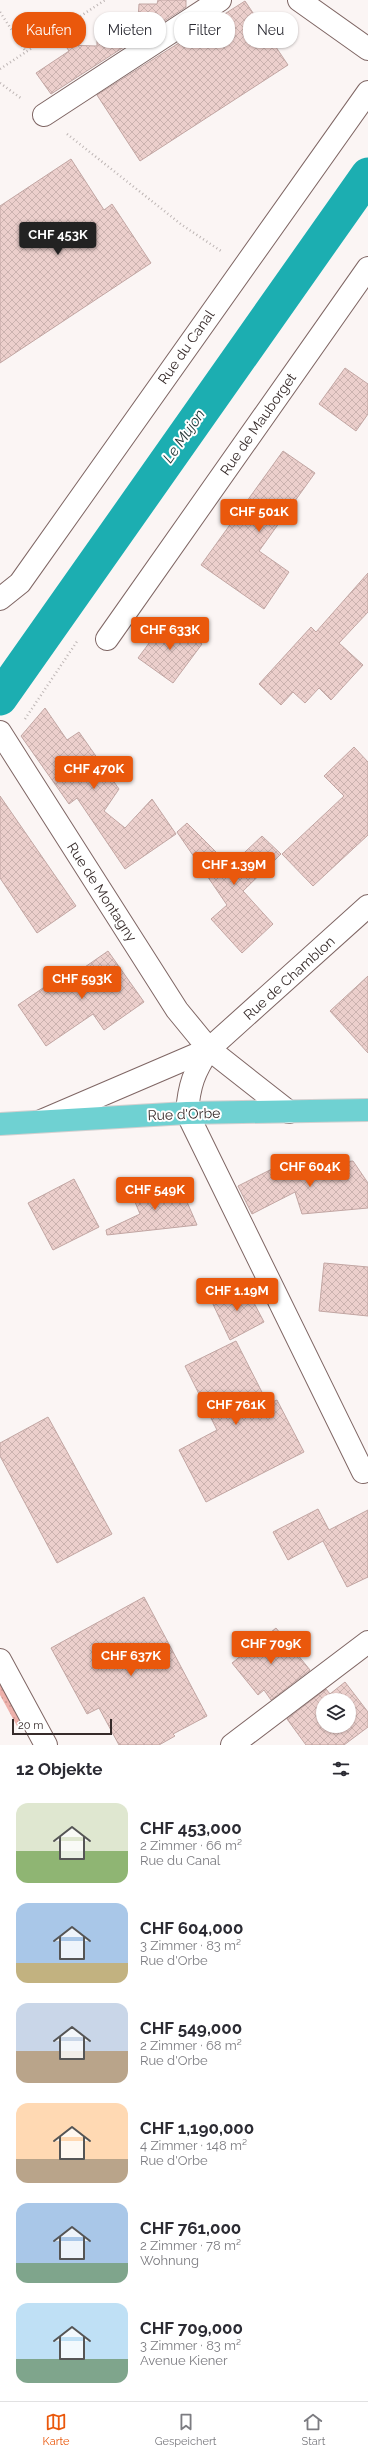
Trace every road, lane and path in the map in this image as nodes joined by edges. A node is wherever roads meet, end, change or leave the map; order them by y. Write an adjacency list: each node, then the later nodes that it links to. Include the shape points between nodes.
1 (105, 0): 6 (path)
2 (220, 0): 10 (street)
3 (300, 0): 5 (street)
4 (0, 12): 6 (path)
5 (368, 50)
6 (26, 52): 7 (path)
7 (0, 69)
8 (0, 83): 10 (path)
9 (368, 92): 11 (street, Rue du Canal)
10 (44, 115): 11 (path, via 182,226)
11 (243, 265): 13 (street, Rue du Canal, via 20,583)
12 (368, 268): 15 (street, Rue de Mauborget)
13 (0, 599)
14 (79, 638): 16 (path)
15 (107, 639)
16 (22, 722)
17 (4, 738): 19 (street, Rue de Montagny, via 177,1010)
18 (368, 906): 19 (street, Rue de Chamblon)
19 (209, 1049): 21 (street); 22 (street, Rue de Chamblon, via 195,1070 189,1088); 23 (street, Rue de Chamblon)
20 (368, 1110): 21 (main road, Rue d'Orbe)
21 (289, 1112): 22 (main road, Rue d'Orbe)
22 (187, 1113): 23 (main road, Rue d'Orbe); 25 (street)
23 (36, 1123): 24 (main road, Rue d'Orbe)
24 (0, 1124)
25 (363, 1472)
26 (368, 1642): 29 (street)
27 (0, 1660): 28 (street)
28 (46, 1745)
29 (232, 1745)

